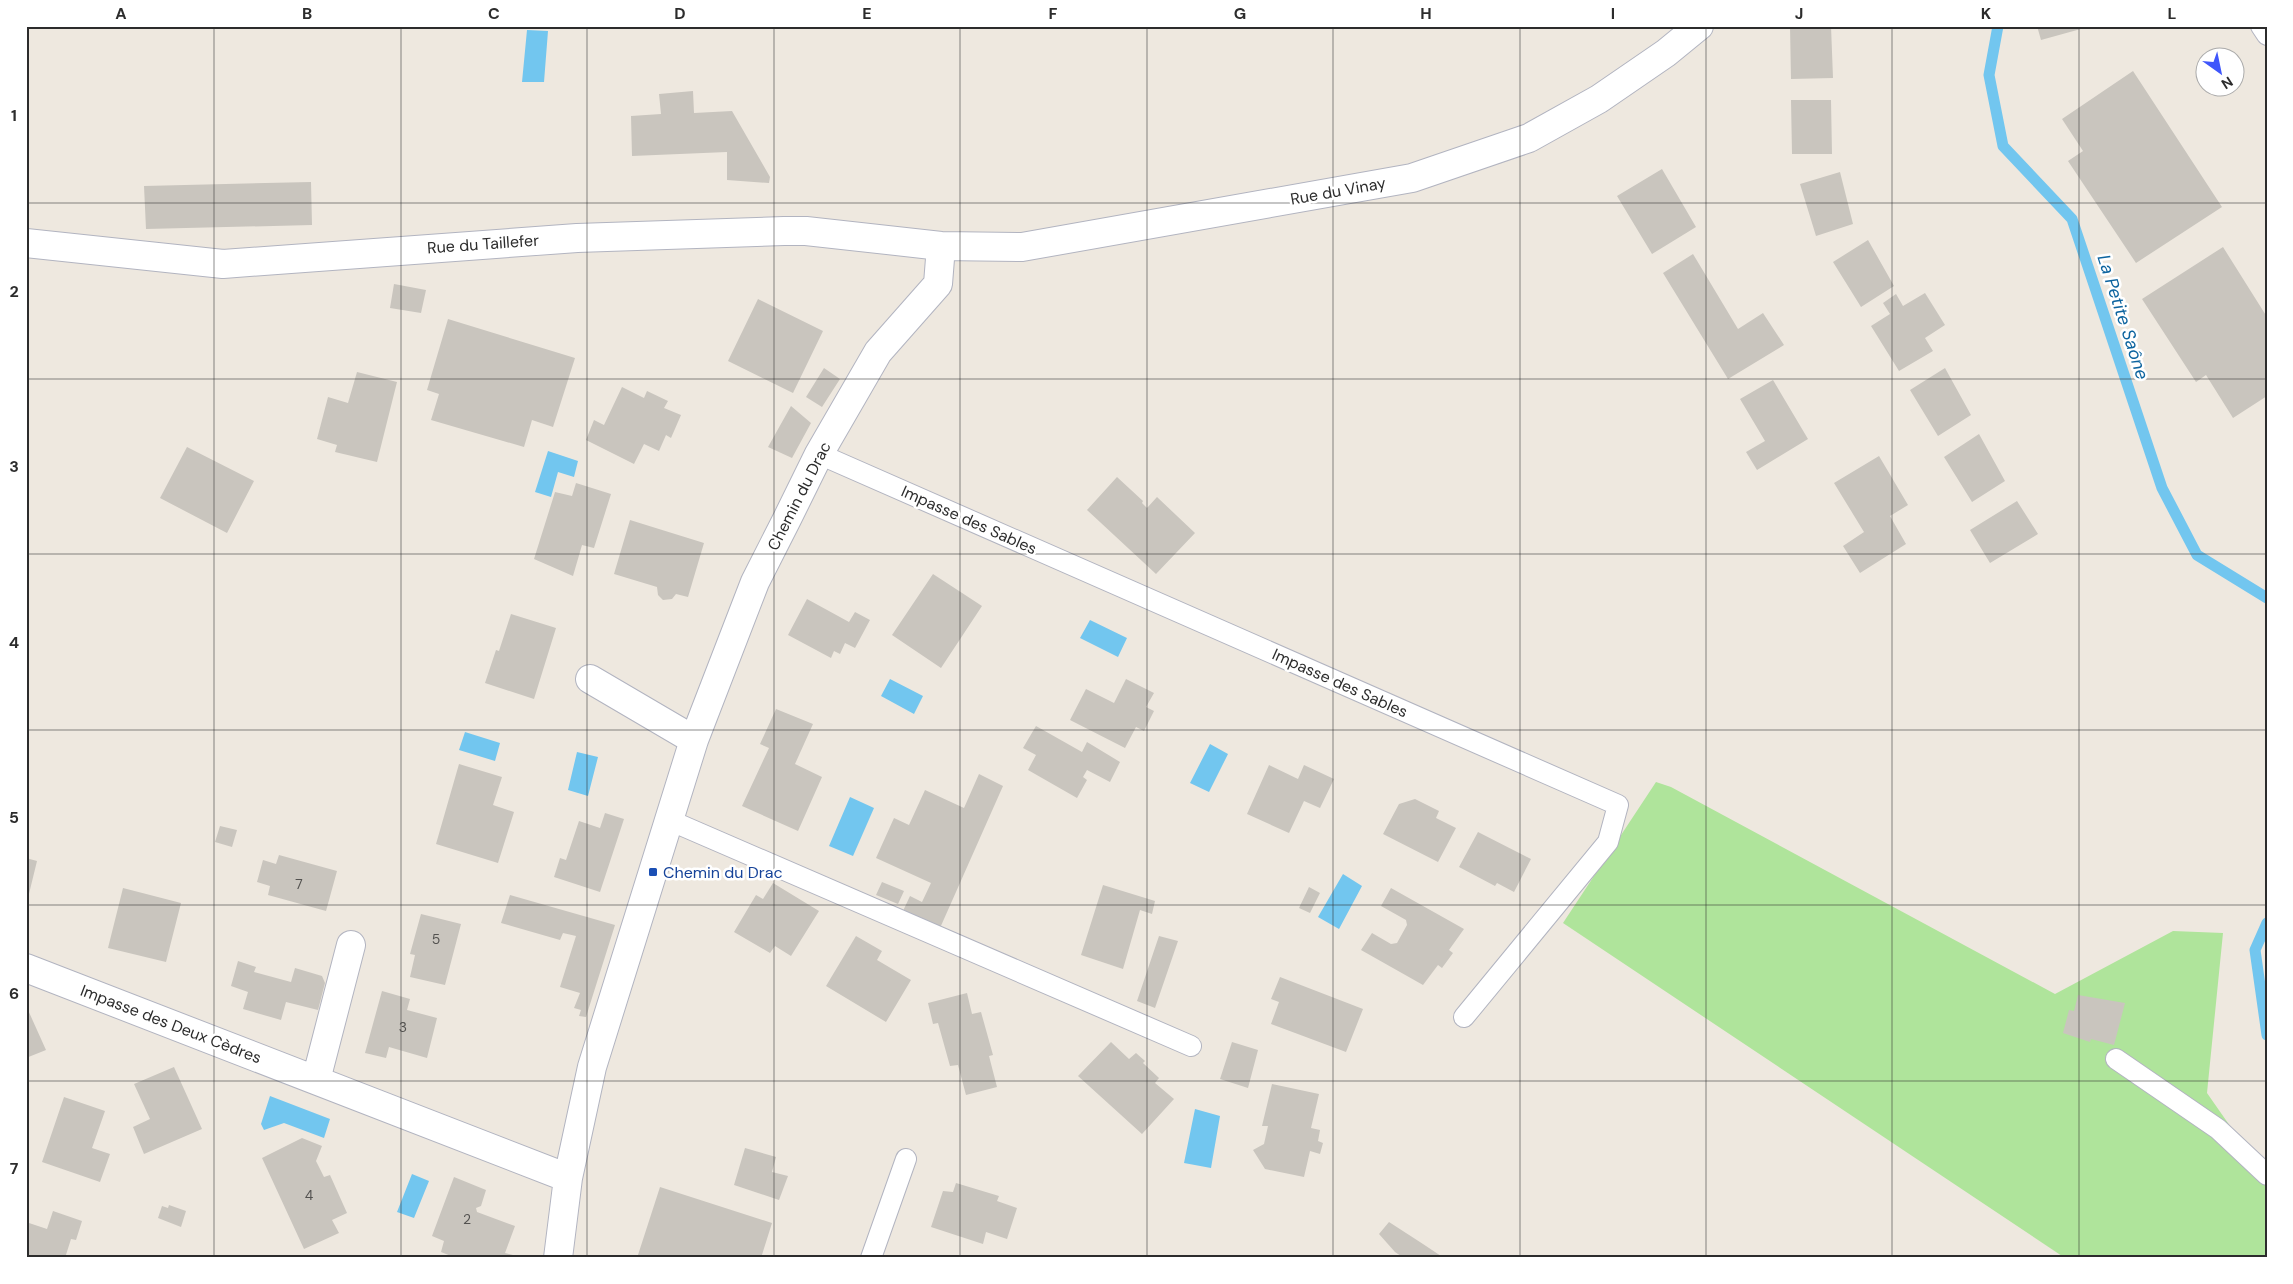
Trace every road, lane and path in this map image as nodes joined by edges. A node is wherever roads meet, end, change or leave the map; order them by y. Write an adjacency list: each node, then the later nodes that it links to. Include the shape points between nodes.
1 (1699, 26): 5 (street, Rue du Vinay, via 1599,99 1529,138 1412,178 1022,247)
2 (2261, 26): 3 (lane)
3 (2267, 35)
4 (26, 243): 5 (street, Rue du Taillefer, via 223,264 577,238 784,231)
5 (941, 246): 6 (street, Chemin du Drac, via 938,284 878,352)
6 (819, 454): 8 (street, Chemin du Drac, via 755,582); 12 (lane, Impasse des Sables, via 1618,805 1608,842)
7 (590, 679): 8 (street)
8 (694, 740): 9 (street, Chemin du Drac)
9 (669, 820): 13 (lane); 18 (street, Chemin du Drac, via 592,1067)
10 (351, 945): 15 (street)
11 (26, 968): 15 (street, Impasse des Deux Cèdres)
12 (1464, 1017)
13 (1192, 1046)
14 (2116, 1059): 17 (lane, via 2218,1129)
15 (316, 1080): 18 (street, Impasse des Deux Cèdres)
16 (906, 1159): 20 (lane)
17 (2267, 1175)
18 (568, 1178): 19 (street, Chemin du Drac)
19 (558, 1258)
20 (871, 1258)

